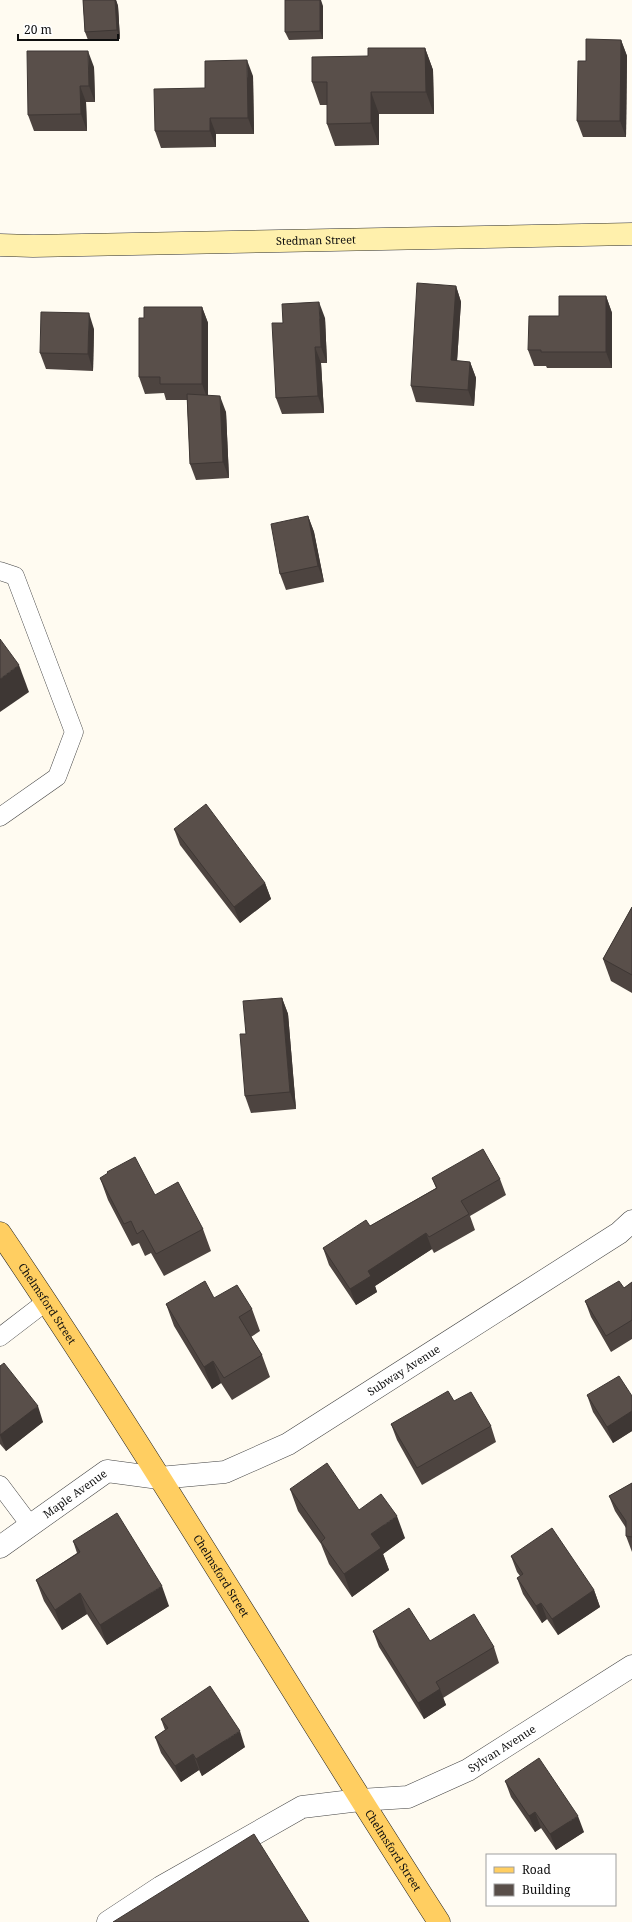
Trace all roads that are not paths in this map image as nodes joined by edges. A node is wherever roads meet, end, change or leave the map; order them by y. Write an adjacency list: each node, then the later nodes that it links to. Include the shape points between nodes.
1 (632, 234): 2 (main road, Stedman Street)
2 (0, 245)
3 (0, 571): 4 (lane, via 15,576 74,732 57,777)
4 (0, 817)
5 (632, 1221): 9 (street, Subway Avenue, via 619,1233 288,1444 225,1472)
6 (0, 1233): 7 (main road, Chelmsford Street)
7 (47, 1302): 8 (lane); 9 (main road, Chelmsford Street)
8 (0, 1337)
9 (159, 1478): 11 (street, Maple Avenue, via 107,1471); 14 (main road, Chelmsford Street)
10 (0, 1485): 11 (lane)
11 (30, 1525): 12 (street, Maple Avenue)
12 (0, 1547)
13 (632, 1666): 14 (street, Sylvan Avenue, via 468,1770 408,1797)
14 (360, 1800): 15 (street, Sylvan Avenue, via 302,1807 161,1887); 16 (main road, Chelmsford Street)
15 (108, 1922)
16 (439, 1922)

